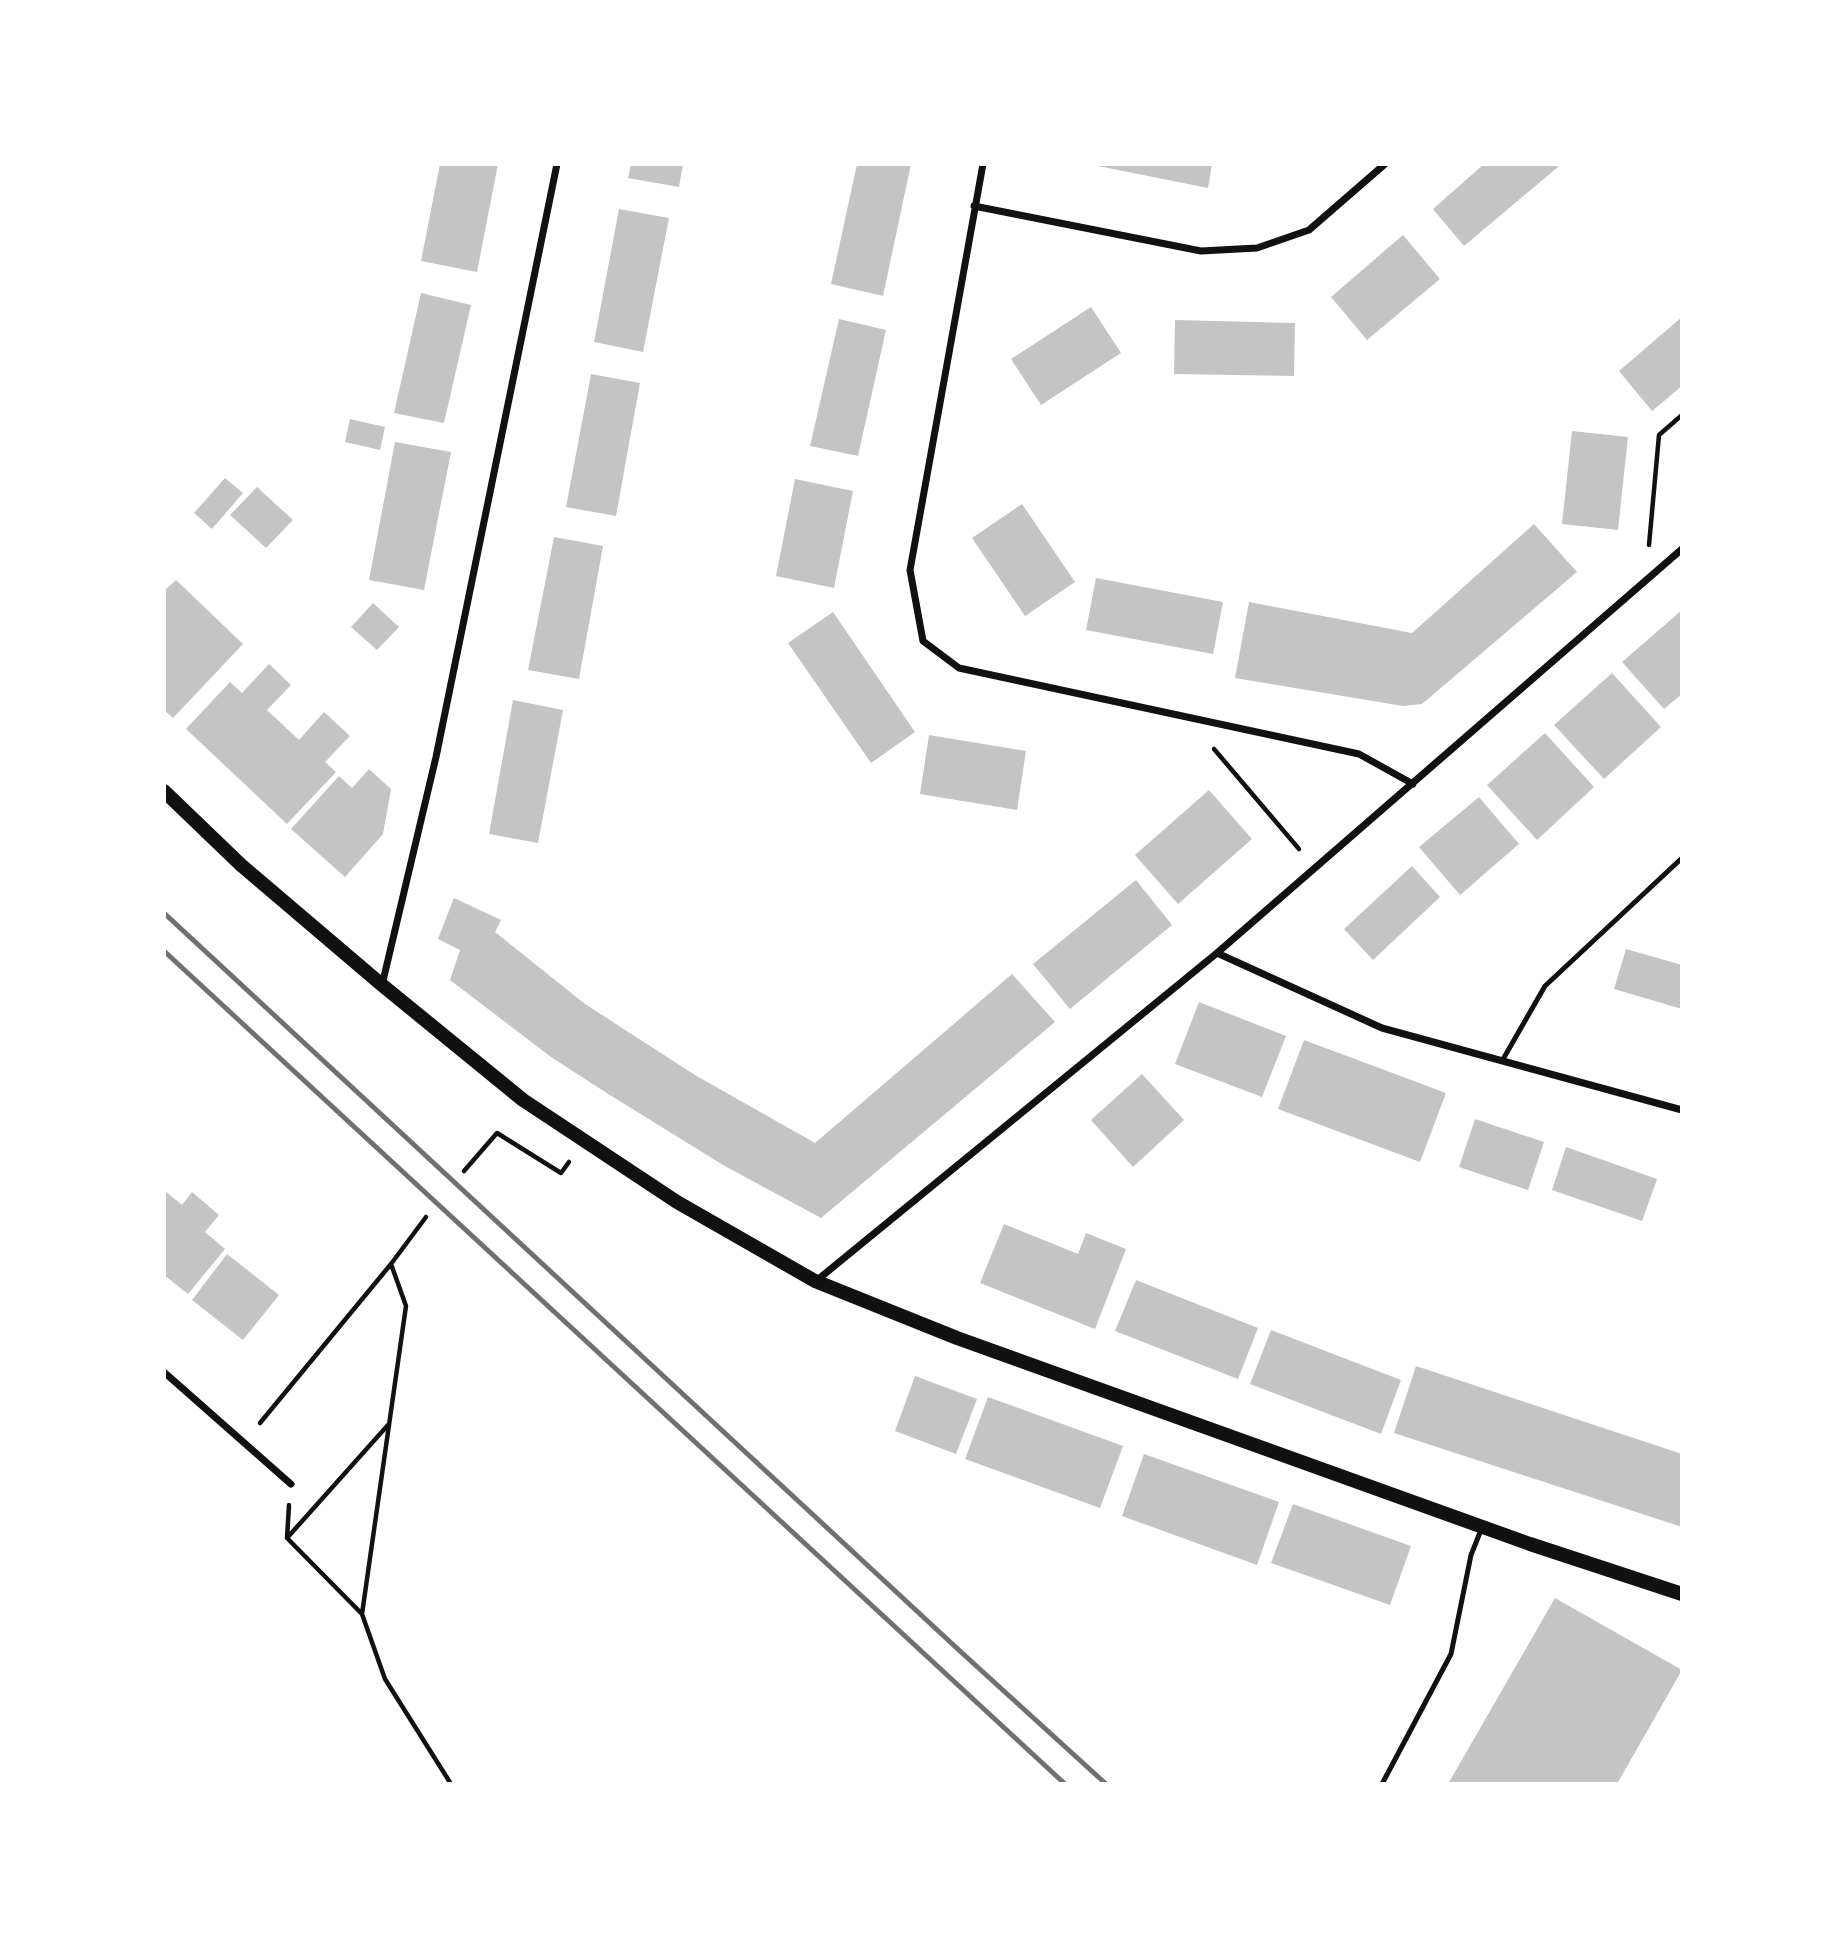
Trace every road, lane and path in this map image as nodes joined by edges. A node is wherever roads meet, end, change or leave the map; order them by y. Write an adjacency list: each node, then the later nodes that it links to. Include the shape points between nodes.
1 (557, 164): 14 (street, via 436,757)
2 (983, 164): 4 (street)
3 (1385, 164): 4 (street, via 1309,230 1257,248 1201,251)
4 (974, 206): 8 (street, via 910,569 923,640 959,668)
5 (1682, 415): 7 (path, via 1659,435)
6 (1682, 549): 7 (street)
7 (1646, 581): 9 (street)
8 (1186, 717): 9 (street, via 1359,754); 12 (path)
9 (1413, 784): 12 (street)
10 (164, 791): 14 (main road, via 241,865)
11 (1682, 858): 15 (lane, via 1545,985)
12 (1315, 869): 13 (street)
13 (1217, 953): 15 (street, via 1382,1028); 21 (street)
14 (382, 985): 17 (main road, via 523,1100)
15 (1502, 1061): 16 (street)
16 (1682, 1110)
17 (582, 1141): 18 (path, via 561,1173 497,1133); 21 (main road)
18 (464, 1171)
19 (426, 1217): 20 (path)
20 (391, 1264): 23 (path, via 405,1306); 24 (path)
21 (815, 1281): 26 (main road, via 957,1338)
22 (164, 1372): 24 (street)
23 (389, 1424): 28 (path); 28 (path, via 287,1538)
24 (245, 1443): 25 (street)
25 (291, 1483)
26 (1482, 1527): 27 (main road); 30 (lane, via 1471,1555 1451,1654)
27 (1682, 1594)
28 (362, 1614): 29 (path, via 385,1679)
29 (450, 1783)
30 (1382, 1783)

